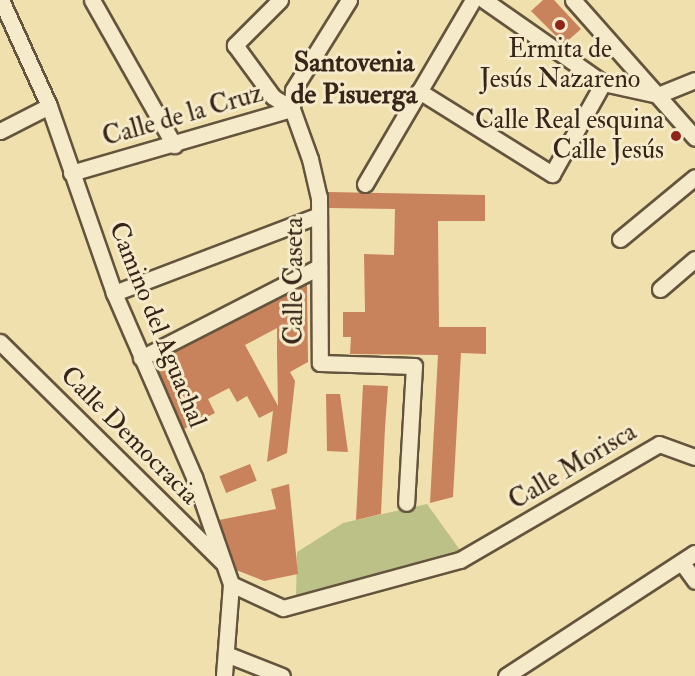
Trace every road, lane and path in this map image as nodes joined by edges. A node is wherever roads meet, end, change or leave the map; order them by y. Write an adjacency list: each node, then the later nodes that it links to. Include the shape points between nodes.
1 (1, 0): 8 (street, Camino del Aguachal)
2 (92, 0): 17 (street)
3 (280, 0): 14 (street, via 235,45 273,97)
4 (349, 0): 14 (street, Calle de la Cruz, via 293,90)
5 (473, 0): 11 (street)
6 (484, 0): 10 (street)
7 (573, 0): 12 (street)
8 (5, 20): 13 (street, Camino del Aguachal)
9 (695, 80): 12 (street)
10 (603, 83): 11 (street, via 552,174); 12 (street)
11 (419, 91): 20 (street)
12 (658, 95): 16 (street)
13 (49, 106): 15 (street); 18 (street, Camino del Aguachal)
14 (292, 109): 17 (street, Calle de la Cruz); 21 (street, Calle Caseta, via 310,159)
15 (0, 131)
16 (695, 138)
17 (174, 145): 18 (street, Calle de la Cruz)
18 (71, 173): 26 (street, Camino del Aguachal)
19 (695, 177): 22 (street)
20 (365, 184)
21 (320, 214): 24 (street, Calle Caseta); 26 (street)
22 (620, 239)
23 (695, 259): 25 (street)
24 (320, 267): 28 (street); 30 (street, Calle Caseta, via 320,363 414,366)
25 (660, 289)
26 (114, 293): 28 (street, Camino del Aguachal)
27 (0, 342): 33 (street, Calle Democracia)
28 (141, 358): 33 (street, Camino del Aguachal, via 194,477)
29 (695, 457): 35 (street, Calle Morisca, via 659,444 460,560 283,608)
30 (406, 503)
31 (695, 553): 32 (street)
32 (682, 563): 34 (street); 39 (street)
33 (224, 564): 35 (street, Camino del Aguachal)
34 (695, 581)
35 (231, 584): 36 (street, Camino del Aguachal)
36 (226, 654): 37 (street, Camino del Aguachal); 38 (street)
37 (224, 676)
38 (282, 676)
39 (506, 676)

